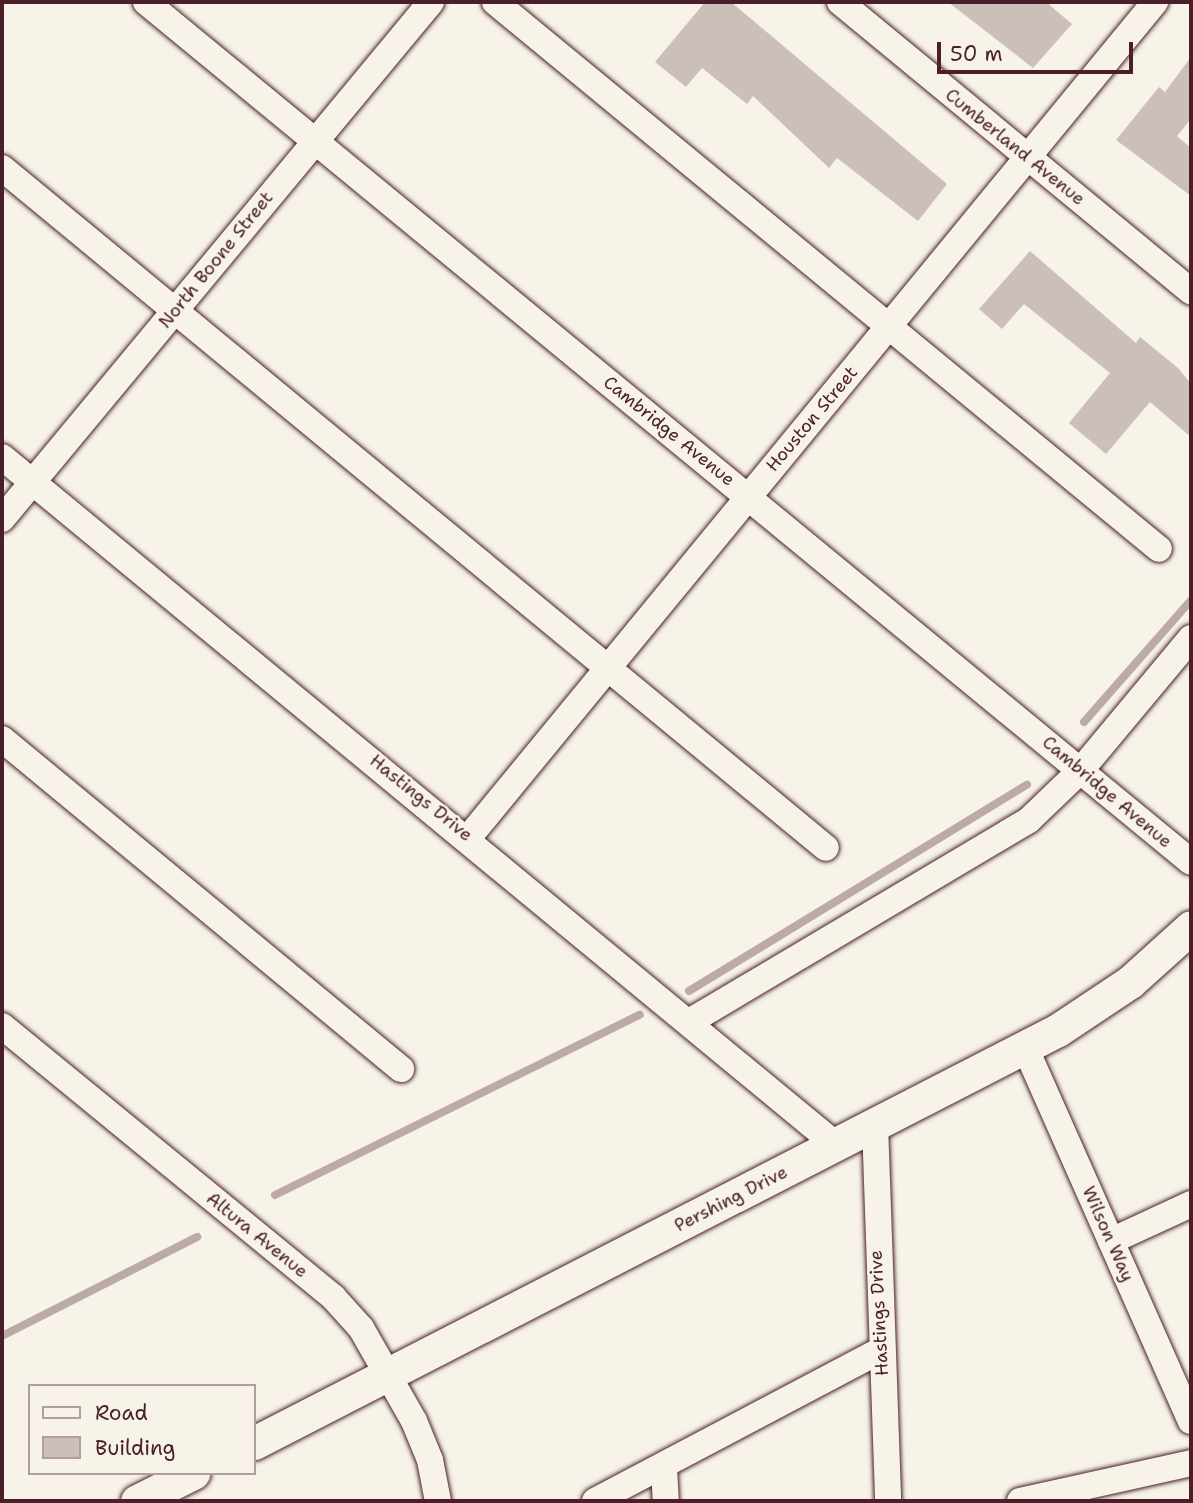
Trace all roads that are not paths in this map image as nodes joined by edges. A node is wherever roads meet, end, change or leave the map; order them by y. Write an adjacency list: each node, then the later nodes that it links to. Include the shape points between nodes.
1 (146, 2): 6 (street, Cambridge Avenue)
2 (430, 2): 6 (street, North Boone Street)
3 (495, 2): 11 (street)
4 (840, 2): 7 (street, Cumberland Avenue)
5 (1155, 2): 7 (street, Houston Street)
6 (314, 140): 10 (street, North Boone Street); 14 (street, Cambridge Avenue)
7 (1027, 156): 9 (street, Cumberland Avenue); 11 (street, Houston Street)
8 (2, 168): 10 (street)
9 (1191, 291)
10 (175, 310): 13 (street, North Boone Street); 18 (street)
11 (889, 327): 14 (street, Houston Street); 16 (street)
12 (2, 457): 13 (street, Hastings Drive)
13 (33, 482): 15 (street, North Boone Street); 21 (street, Hastings Drive)
14 (748, 495): 18 (street, Houston Street); 20 (street, Cambridge Avenue)
15 (2, 519)
16 (1159, 549)
17 (1191, 638): 20 (street)
18 (606, 667): 21 (street, Houston Street); 22 (street)
19 (2, 739): 28 (street)
20 (1081, 770): 23 (street, Cambridge Avenue); 25 (street, via 1029,820)
21 (469, 837): 25 (street, Hastings Drive)
22 (826, 848)
23 (1191, 862)
24 (1191, 927): 27 (main road, Pershing Drive, via 1130,982)
25 (690, 1022): 30 (street, Hastings Drive)
26 (2, 1026): 34 (street, Altura Avenue, via 333,1297 361,1328)
27 (1025, 1047): 29 (main road, Pershing Drive); 32 (street, Wilson Way)
28 (401, 1069)
29 (875, 1124): 30 (main road, Pershing Drive); 33 (street, Hastings Drive)
30 (836, 1145): 34 (main road, Pershing Drive)
31 (1191, 1204): 32 (street)
32 (1111, 1241): 35 (street, Wilson Way)
33 (881, 1350): 38 (street); 44 (street, Hastings Drive)
34 (389, 1376): 36 (main road, Pershing Drive); 41 (street, Altura Avenue, via 430,1460)
35 (1191, 1421)
36 (256, 1442)
37 (1191, 1463): 45 (street)
38 (664, 1467): 42 (street); 43 (street)
39 (189, 1475): 40 (main road)
40 (137, 1501)
41 (438, 1501)
42 (595, 1501)
43 (666, 1501)
44 (888, 1501)
45 (1020, 1501)

